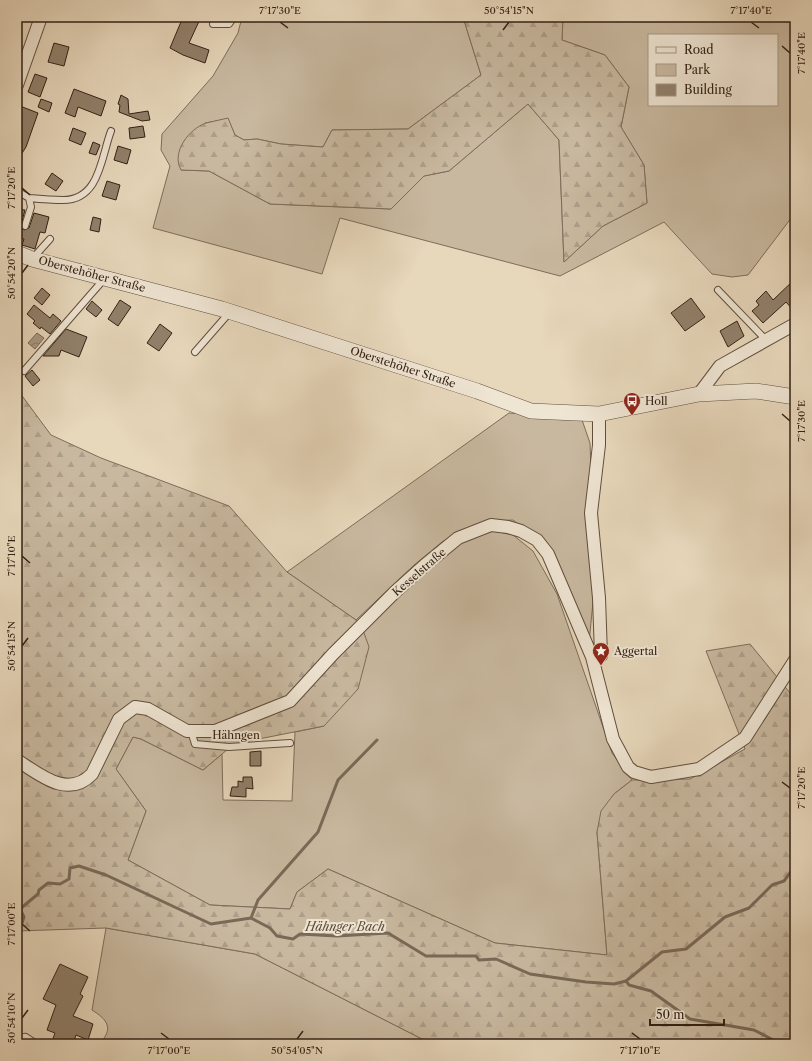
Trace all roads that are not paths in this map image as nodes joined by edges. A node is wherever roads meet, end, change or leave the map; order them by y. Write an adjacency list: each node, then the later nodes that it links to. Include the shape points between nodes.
1 (41, 17): 4 (street)
2 (234, 17): 3 (lane, via 229,24)
3 (213, 24)
4 (17, 85)
5 (111, 131): 7 (lane, via 90,191 64,200)
6 (17, 191): 7 (lane)
7 (29, 198): 8 (lane, via 30,207)
8 (25, 226)
9 (50, 239): 11 (lane)
10 (17, 253): 11 (street, Oberstehöher Straße)
11 (32, 259): 12 (street, Oberstehöher Straße)
12 (106, 277): 14 (street, Oberstehöher Straße); 18 (lane)
13 (718, 290): 16 (lane)
14 (230, 312): 17 (lane); 21 (street, Oberstehöher Straße, via 477,391 531,411)
15 (795, 324): 16 (street)
16 (766, 340): 19 (street, via 720,366)
17 (195, 352)
18 (24, 371)
19 (699, 394): 20 (street, Oberstehöher Straße, via 756,391); 21 (street, Oberstehöher Straße)
20 (795, 397)
21 (600, 414): 22 (street, via 591,513 599,598 601,655)
22 (592, 657): 23 (street, Kesselstraße, via 613,739 634,772 651,776 699,769 745,738); 24 (street, Kesselstraße, via 548,554 537,540 521,531 491,525 458,538 425,565 333,654 290,701 214,731)
23 (795, 660)
24 (191, 731): 25 (lane, Hähngen, via 195,744 229,747); 26 (street, Kesselstraße, via 148,709 135,707 119,719 92,774 87,780 73,785 60,786)
25 (290, 743)
26 (17, 760)
27 (20, 1044): 28 (street, via 25,1040)
28 (31, 1044)

